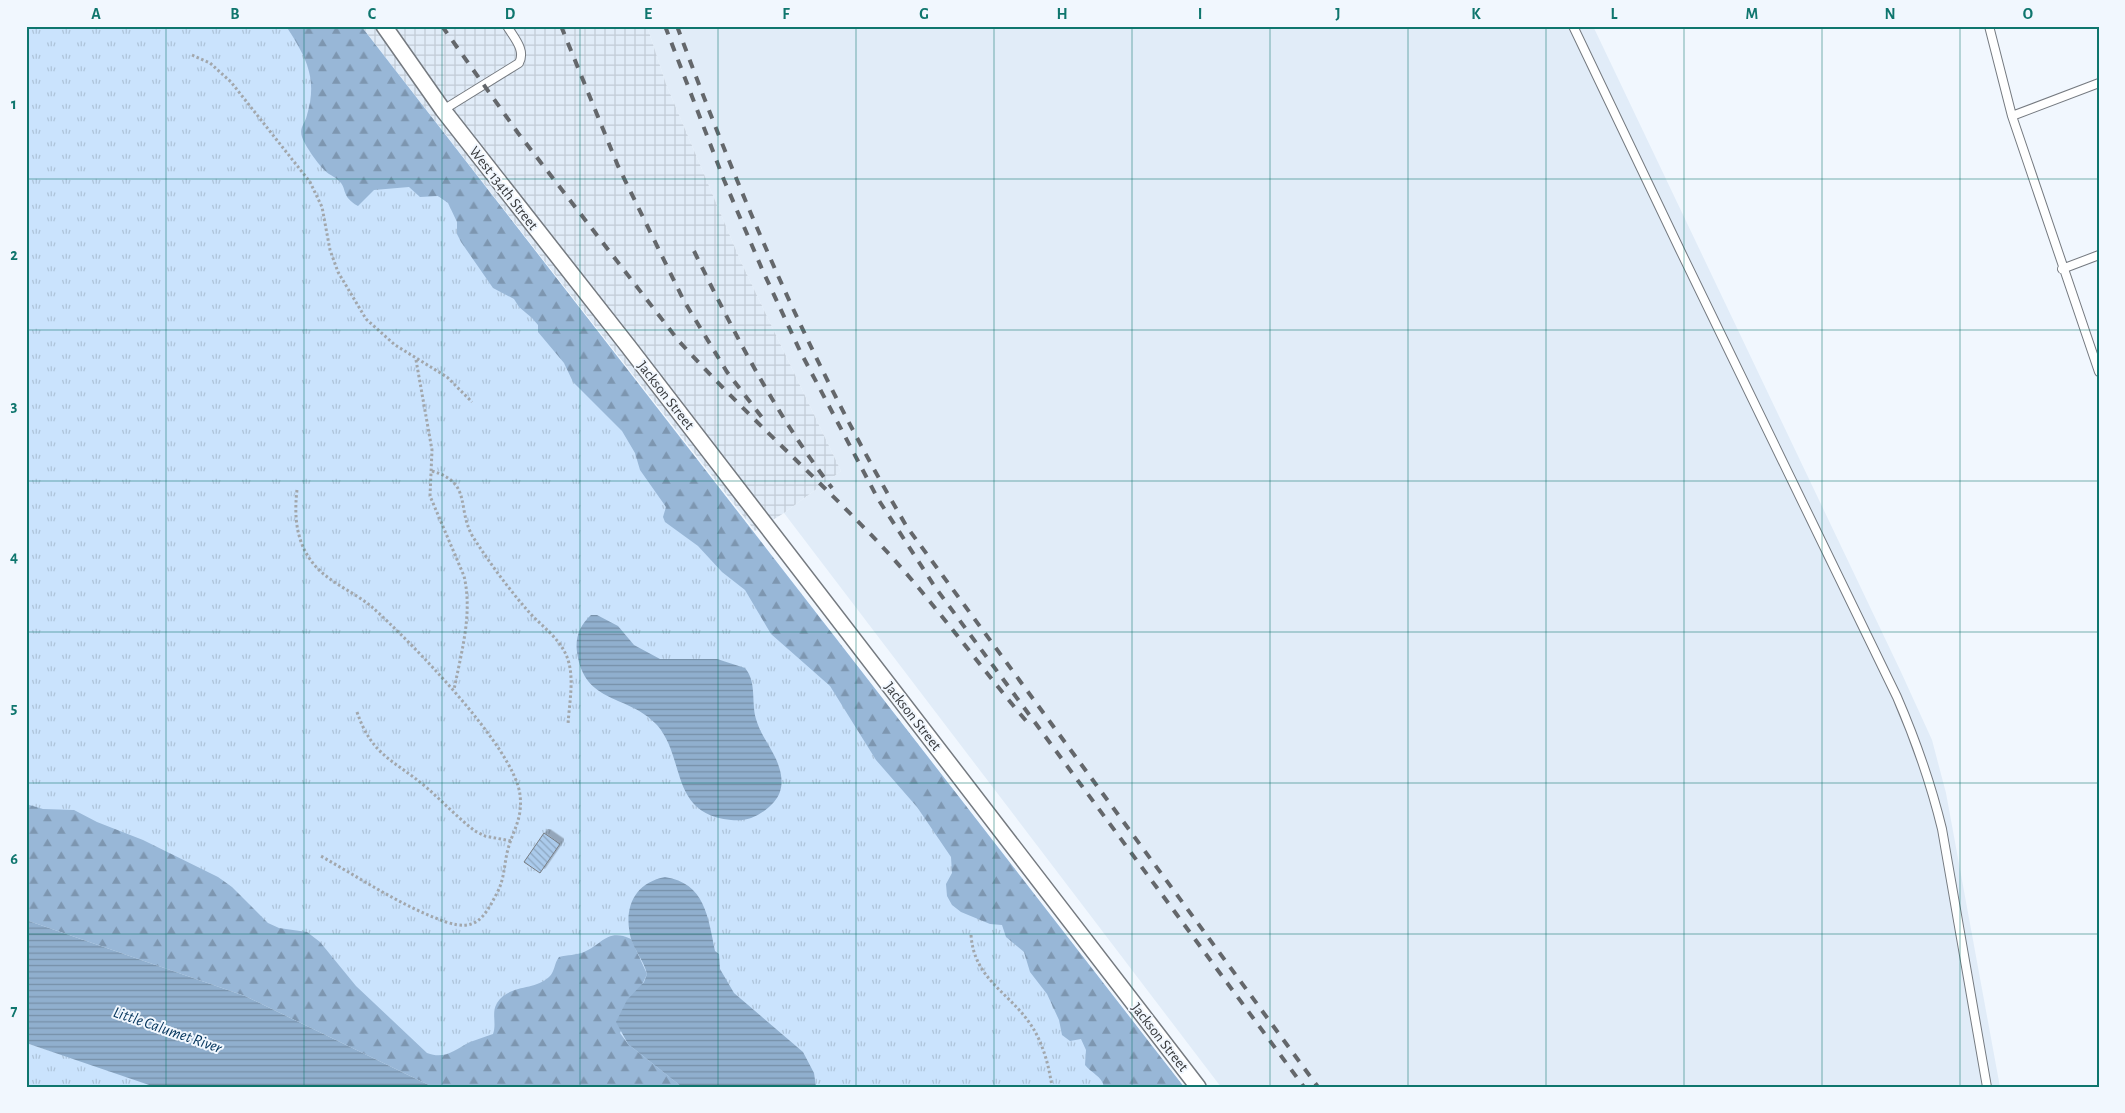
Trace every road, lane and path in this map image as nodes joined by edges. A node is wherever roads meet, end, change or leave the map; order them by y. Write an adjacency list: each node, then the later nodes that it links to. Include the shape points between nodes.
1 (384, 26): 7 (street, West 134th Street)
2 (507, 26): 7 (lane, via 522,50 519,63)
3 (1574, 26): 25 (lane, via 1915,738 1942,830)
4 (1989, 26): 8 (lane)
5 (192, 55): 12 (path, via 210,63 231,82 297,164 322,207 330,250 338,272 356,303 366,319)
6 (2099, 83): 8 (lane)
7 (443, 110): 11 (street, West 134th Street)
8 (2012, 116): 10 (lane)
9 (2099, 255): 10 (lane)
10 (2062, 269): 13 (lane)
11 (628, 346): 24 (street, Jackson Street)
12 (416, 360): 14 (path, via 447,377); 15 (path, via 432,450)
13 (2099, 372)
14 (472, 402)
15 (432, 471): 17 (path, via 430,496 467,590 466,624); 19 (path, via 446,475 458,486 473,536 517,598 564,650 570,669)
16 (297, 490): 17 (path, via 299,538 311,561 328,578 372,608)
17 (454, 691): 20 (path, via 502,754 518,783 518,826)
18 (357, 712): 20 (path, via 368,738 385,758 419,782 476,831)
19 (568, 725)
20 (511, 841): 21 (path, via 502,884 481,919 468,926 455,925 417,910)
21 (319, 855)
22 (971, 935): 23 (path, via 972,948 981,969 1022,1013 1036,1034)
23 (1052, 1087)
24 (1198, 1087)
25 (1987, 1087)

